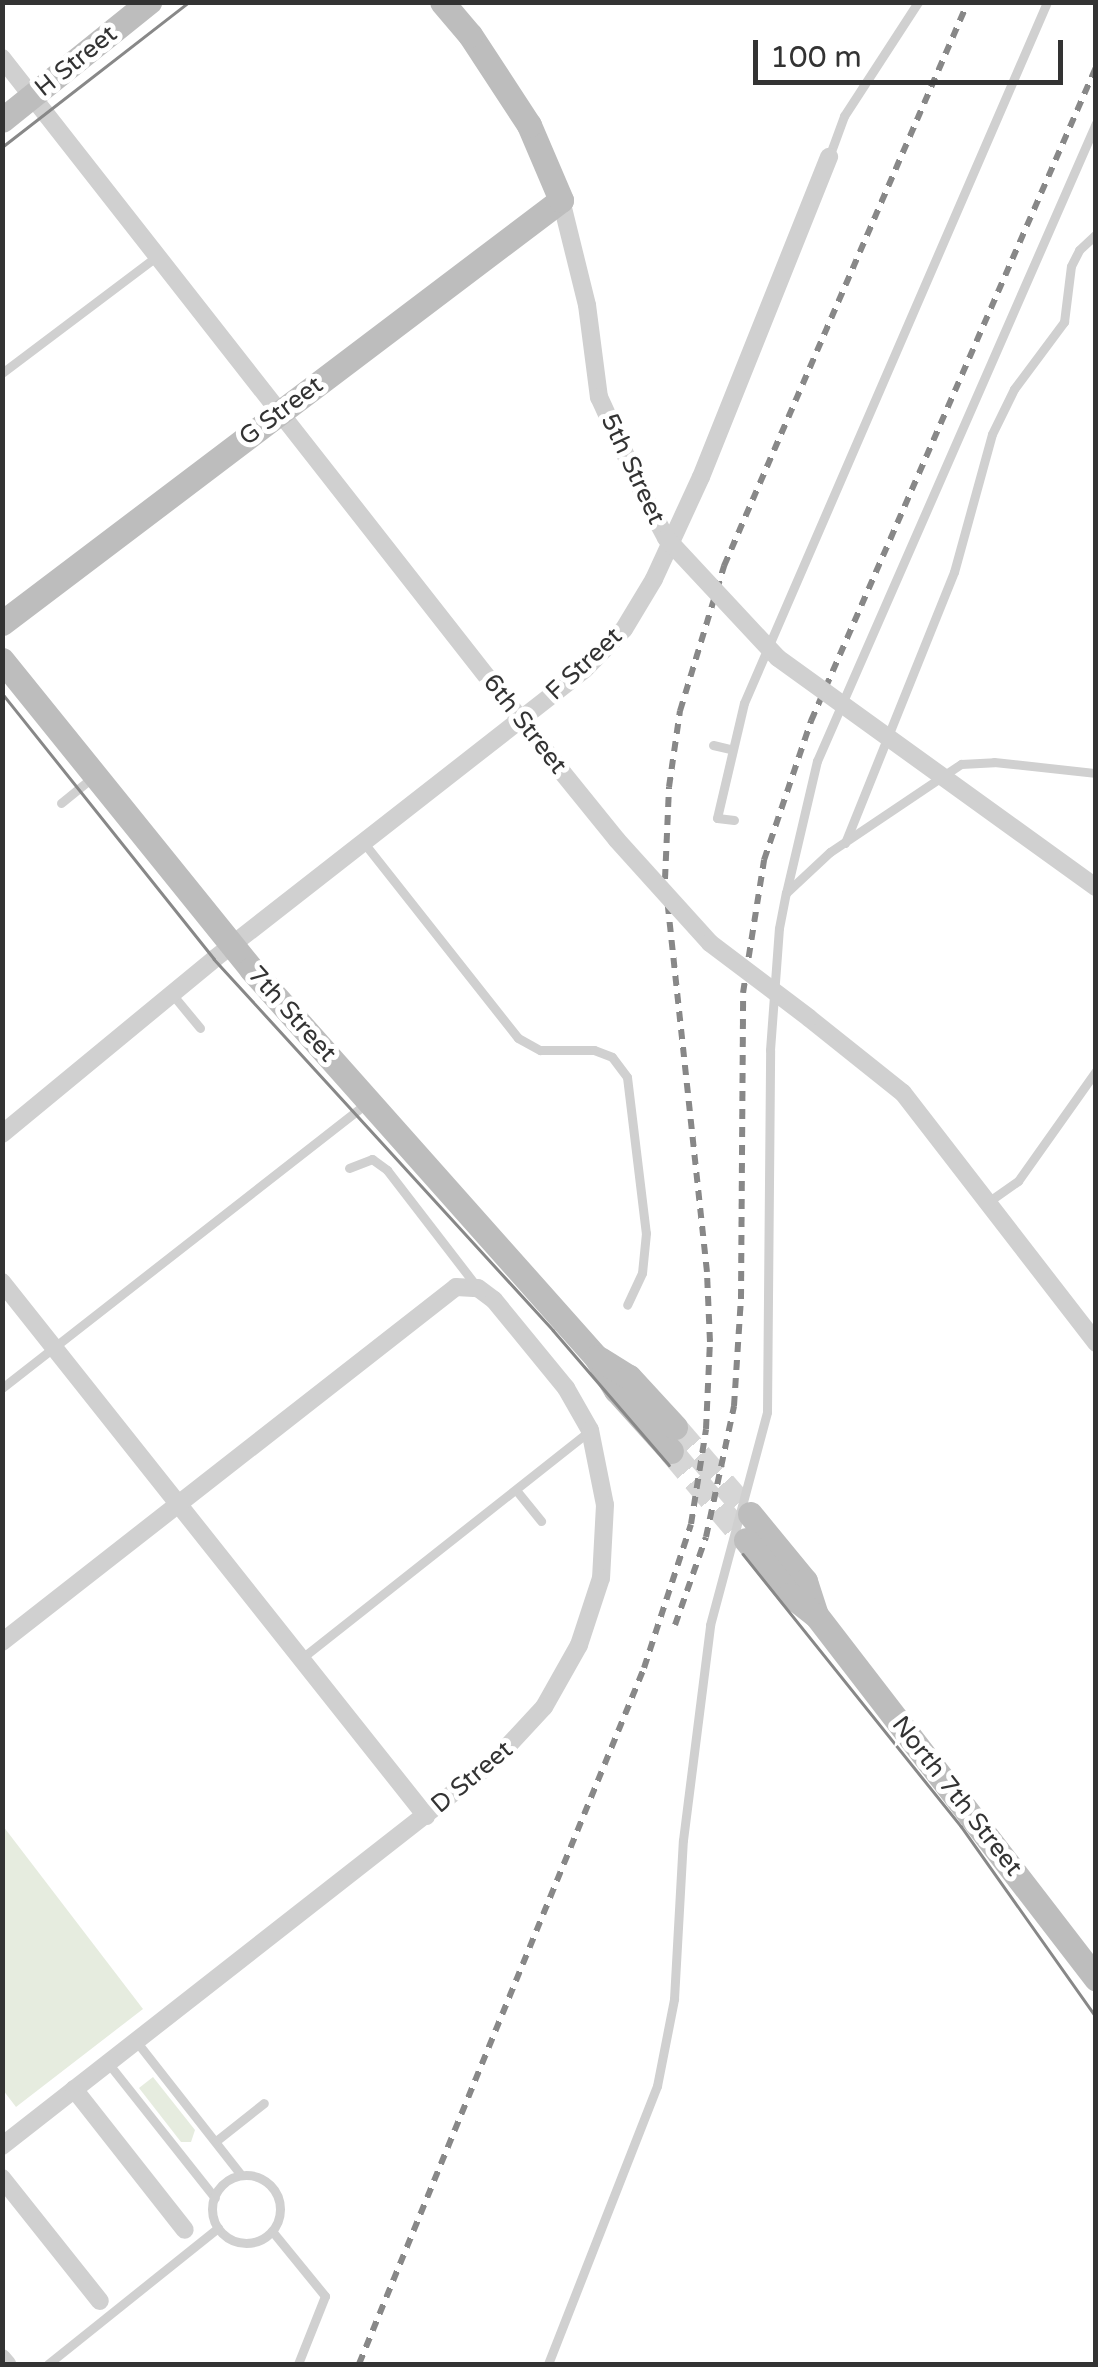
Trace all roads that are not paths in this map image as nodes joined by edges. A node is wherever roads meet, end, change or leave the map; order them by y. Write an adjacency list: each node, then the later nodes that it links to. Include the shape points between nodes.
1 (149, 2): 6 (main road, H Street)
2 (442, 2): 10 (main road, 5th Street, via 529,126)
3 (918, 2): 9 (lane, F Street, via 844,116)
4 (1047, 2): 18 (lane, via 776,624)
5 (2, 58): 6 (street, 6th Street)
6 (33, 96): 7 (main road, H Street); 12 (street, 6th Street)
7 (2, 120)
8 (1096, 123): 26 (lane, via 818,761)
9 (829, 157): 24 (street, F Street, via 700,476 632,617 584,670)
10 (561, 200): 14 (main road, G Street); 25 (street, 5th Street, bridge, via 588,306 599,397 666,538 778,658)
11 (1096, 234): 23 (lane, via 1070,266 1064,322 1014,390 992,434 964,544)
12 (157, 256): 13 (lane); 14 (street, 6th Street)
13 (2, 373)
14 (282, 411): 15 (main road, G Street); 34 (street, 6th Street, bridge, via 617,840 710,943 903,1093)
15 (2, 623)
16 (2, 660): 20 (main road, 7th Street)
17 (713, 745): 18 (lane)
18 (731, 749): 22 (lane, via 717,818)
19 (1096, 773): 23 (lane, via 960,764)
20 (94, 776): 21 (lane); 27 (main road, 7th Street)
21 (61, 803)
22 (734, 820)
23 (844, 842): 26 (lane)
24 (364, 843): 27 (street, F Street); 37 (lane, via 518,1038 540,1050 594,1050 612,1057 627,1077 646,1233 642,1273)
25 (1096, 888)
26 (786, 893): 68 (lane, via 770,1050 767,1412 710,1624 683,1840 674,2000 657,2086)
27 (232, 945): 28 (street, F Street); 31 (main road, 7th Street)
28 (172, 994): 29 (lane); 32 (street, F Street)
29 (200, 1028)
30 (1096, 1071): 34 (lane, via 1018,1180)
31 (370, 1100): 39 (lane); 42 (main road, 7th Street, via 596,1356 616,1390)
32 (2, 1134)
33 (349, 1168): 36 (lane, via 372,1158 387,1170)
34 (988, 1202): 38 (street, 6th Street)
35 (2, 1282): 39 (street)
36 (478, 1288): 41 (street, D Street, via 566,1388); 44 (street, via 456,1286)
37 (627, 1305)
38 (1096, 1343)
39 (55, 1346): 40 (lane); 44 (street)
40 (2, 1388)
41 (590, 1430): 43 (lane); 49 (street, D Street, via 605,1505 604,1544 601,1578 579,1645 520,1736)
42 (673, 1439)
43 (516, 1490): 45 (lane); 48 (lane)
44 (180, 1503): 47 (street); 48 (street)
45 (541, 1521)
46 (748, 1527): 50 (main road, North 7th Street, via 790,1594 816,1615)
47 (2, 1642)
48 (302, 1658): 49 (street)
49 (426, 1816): 51 (street, D Street)
50 (1096, 1979)
51 (136, 2040): 52 (street, D Street); 55 (lane)
52 (108, 2062): 53 (street, D Street); 59 (lane)
53 (74, 2089): 56 (street, D Street); 61 (street)
54 (264, 2103): 55 (lane)
55 (216, 2141): 57 (lane)
56 (2, 2146)
57 (241, 2175): 59 (lane); 62 (lane, via 260,2178 276,2192 280,2212)
58 (2, 2178): 63 (street)
59 (215, 2198): 60 (lane)
60 (218, 2228): 62 (lane, via 244,2243); 66 (lane)
61 (185, 2230)
62 (272, 2231): 67 (lane, via 325,2296)
63 (100, 2301)
64 (2, 2358): 65 (street)
65 (8, 2364)
66 (48, 2364)
67 (298, 2364)
68 (548, 2364)

